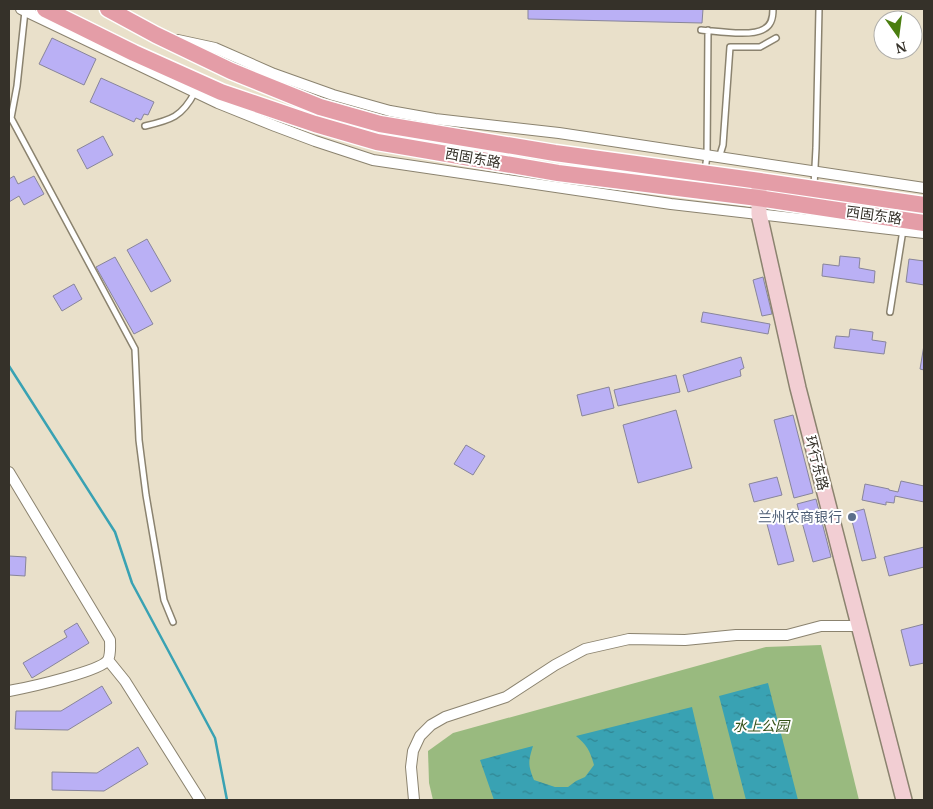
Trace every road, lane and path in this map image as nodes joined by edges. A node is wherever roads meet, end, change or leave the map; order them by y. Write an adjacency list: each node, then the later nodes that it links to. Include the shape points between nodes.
1 (45, 9): 10 (main road, 西固东路)
2 (108, 9): 8 (main road, 西固东路)
3 (773, 9): 7 (lane, via 773,18 765,29 751,34)
4 (818, 9): 17 (lane)
5 (23, 10): 10 (street); 29 (lane, via 18,86 11,118 135,349 139,440 146,495 164,600)
6 (701, 30): 7 (lane)
7 (708, 30): 14 (lane)
8 (156, 35): 11 (main road, 西固东路, via 231,71); 14 (street, via 215,48 307,86 390,111)
9 (776, 38): 15 (lane, via 760,47 730,47 723,144)
10 (197, 87): 12 (main road, 西固东路, via 222,92); 13 (lane, via 183,111 160,123); 23 (street, via 218,103 373,160 671,204)
11 (320, 107): 12 (lane); 18 (main road, 西固东路, via 380,124)
12 (315, 124): 23 (main road, 西固东路, via 376,142)
13 (145, 126)
14 (707, 156): 15 (street); 18 (lane)
15 (719, 158): 16 (street)
16 (762, 164): 17 (street); 19 (street)
17 (815, 172): 20 (lane); 21 (street)
18 (704, 174): 19 (main road, 西固东路)
19 (760, 181): 20 (main road, 西固东路); 23 (street, 环行东路)
20 (813, 188): 22 (main road, 西固东路)
21 (924, 188)
22 (924, 205)
23 (759, 206): 24 (main road, 西固东路); 25 (street); 30 (street, 环行东路, via 798,388)
24 (924, 223)
25 (903, 230): 26 (street); 27 (lane)
26 (924, 233)
27 (890, 312)
28 (9, 472): 31 (street, via 110,640)
29 (172, 622)
30 (859, 626): 34 (street, via 821,626 787,635 629,639 585,648 506,697 431,724 413,751 410,768); 35 (street, 环行东路)
31 (108, 660): 32 (street, via 67,678); 33 (street, via 125,681)
32 (9, 690)
33 (200, 800)
34 (414, 800)
35 (904, 800)

